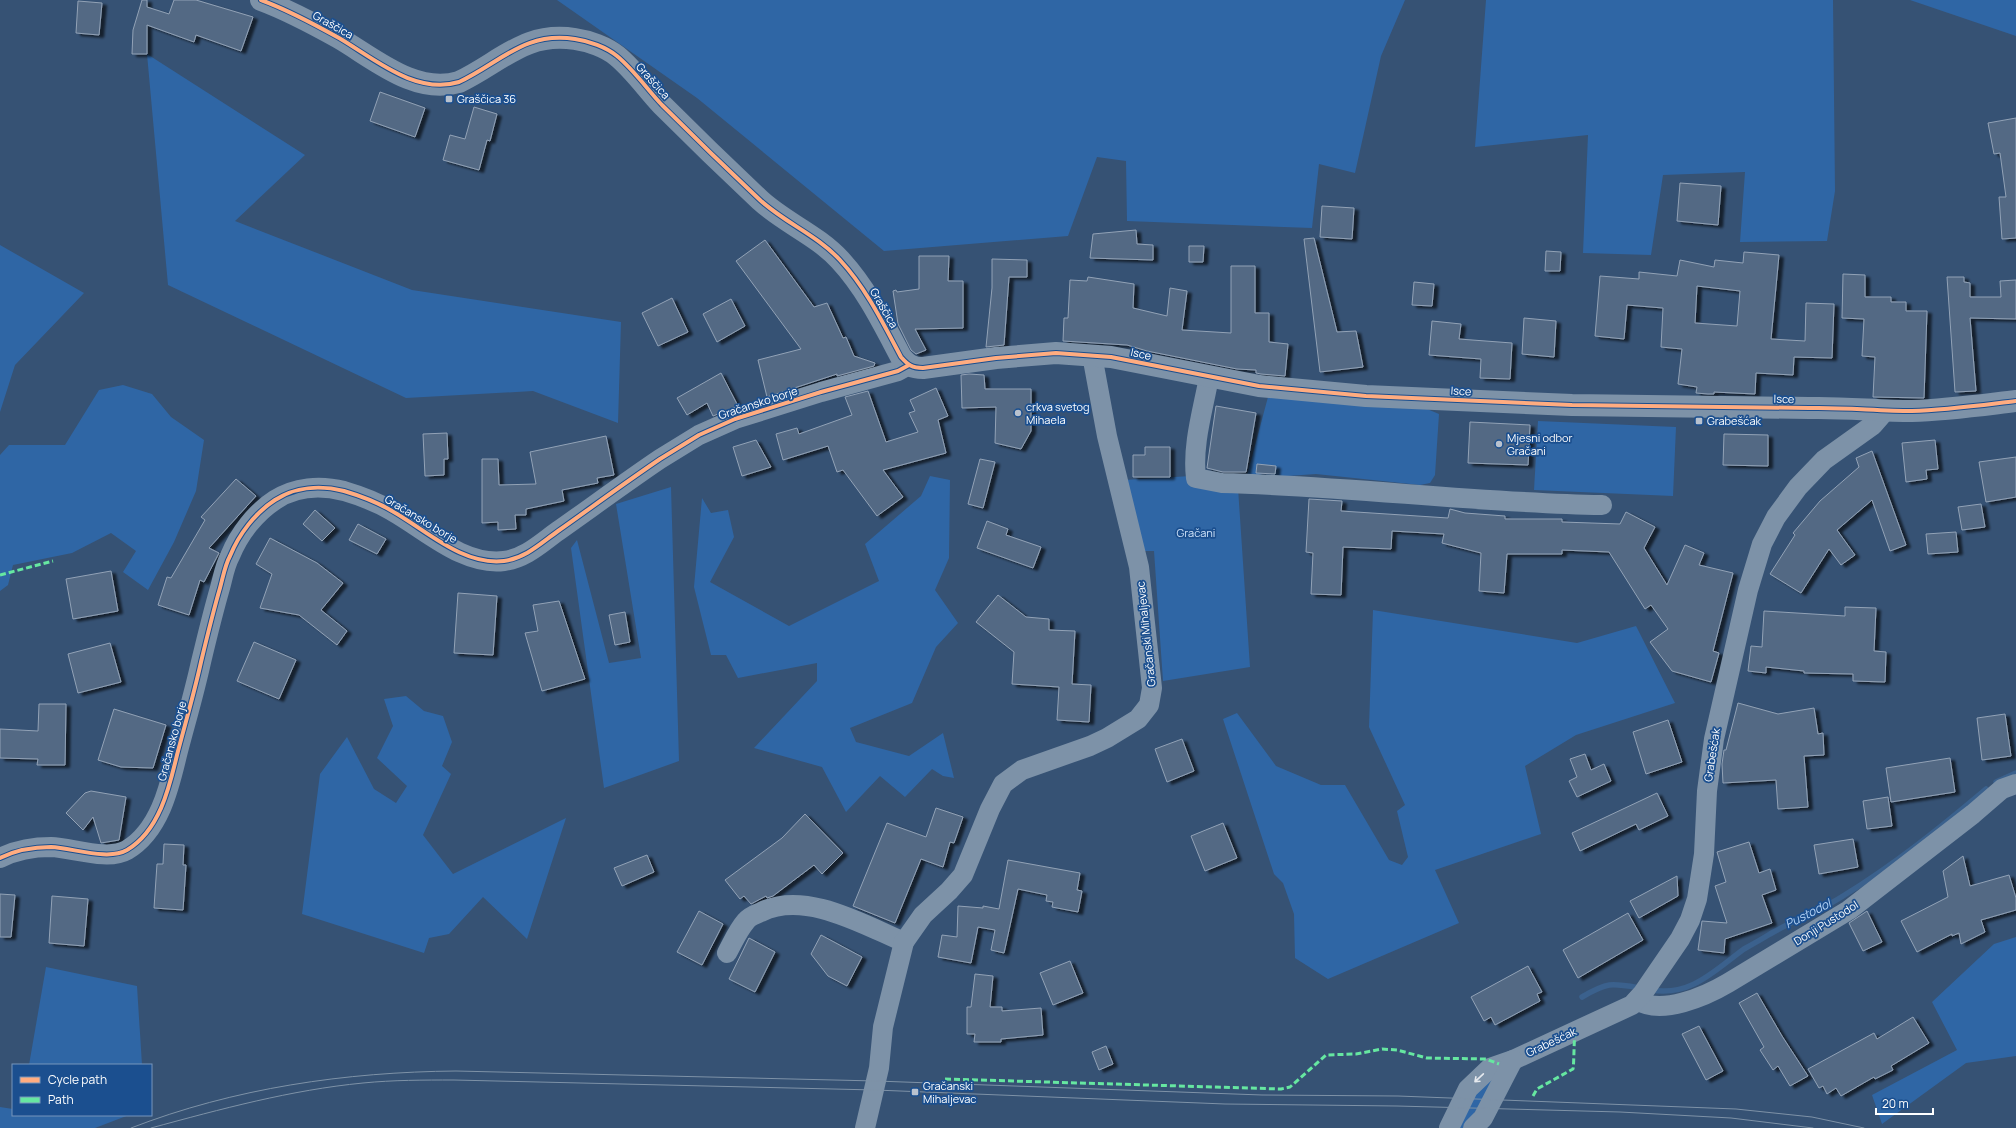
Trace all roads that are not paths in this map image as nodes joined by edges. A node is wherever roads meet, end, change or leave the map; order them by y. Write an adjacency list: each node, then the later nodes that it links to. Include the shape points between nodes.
1 (261, 0): 3 (street, Graščica, via 302,18 400,74 428,84 459,82 521,45 536,40 576,39 609,51 761,201 839,259 864,290 901,357)
2 (1092, 355): 3 (street, Isce, via 1056,354 996,358 923,368); 4 (street, Isce); 10 (street, Gračanski Mihaljevac, via 1107,436 1139,567 1152,688 1150,701 1138,719 1107,738 1033,765 1003,784 963,875 950,891 923,915)
3 (909, 365): 9 (street, Gračansko borje, via 898,372 821,392 718,425 660,459 530,551 505,561 493,562 470,557 378,503 348,492 319,487 289,493 276,499 244,530 229,557 170,782 152,825 139,841 125,851 113,855 52,847 12,852)
4 (1209, 377): 6 (street, Isce, via 1291,390 1374,396 1631,407 1840,407); 7 (street, via 1195,457 1196,478 1222,482 1378,490 1462,499)
5 (2016, 401): 6 (street, Isce, via 1943,409)
6 (1886, 410): 12 (street, Grabešćak, via 1873,425 1824,460 1798,487 1776,517 1762,544 1748,590 1714,739 1707,791 1704,854 1697,899 1680,939)
7 (1602, 505)
8 (2016, 784): 12 (street, Donji Pustodol, via 2002,789 1849,910 1722,986 1684,1003 1643,1004)
9 (0, 858)
10 (904, 942): 11 (street, via 826,910 811,906 780,906 767,909 746,920); 14 (street, Gračanski Mihaljevac, via 883,1027 879,1068)
11 (727, 953)
12 (1644, 991): 13 (street, Grabešćak, via 1626,1008)
13 (1513, 1060): 15 (street, Grabešćak, one-way to 15, via 1490,1068 1477,1079 1468,1089); 16 (street, Grabešćak, via 1483,1118)
14 (865, 1128)
15 (1449, 1128)
16 (1474, 1128)

